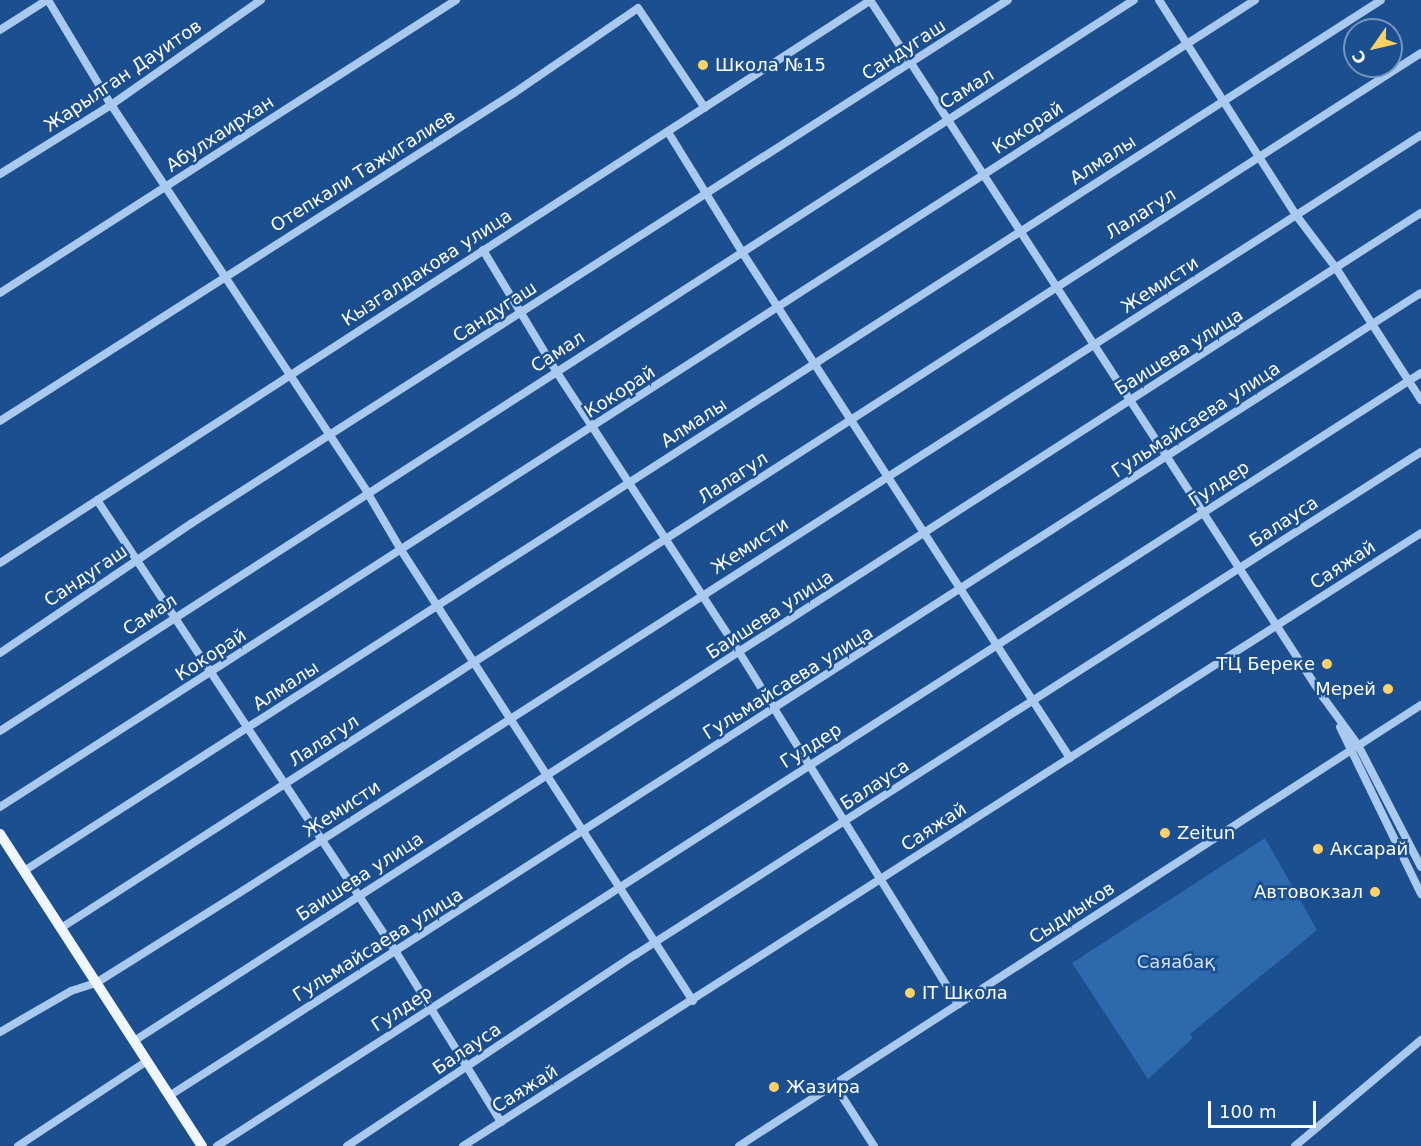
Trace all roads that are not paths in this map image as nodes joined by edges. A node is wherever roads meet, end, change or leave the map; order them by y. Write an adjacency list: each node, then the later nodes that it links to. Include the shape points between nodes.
1 (48, 0): 10 (street); 15 (street)
2 (261, 0): 15 (street, Жарылган Дауитов)
3 (456, 0): 23 (street, Абулхаирхан)
4 (870, 0): 13 (street); 16 (street, Кызгалдакова улица)
5 (1008, 0): 13 (street, Сандугаш)
6 (1134, 0): 17 (street, Самал)
7 (1159, 0): 11 (street)
8 (1255, 0): 11 (street, Кокорай)
9 (1381, 0): 14 (street, Алмалы)
10 (0, 30)
11 (1187, 44): 14 (street); 22 (street, Кокорай)
12 (1421, 53): 20 (street, Лалагул)
13 (912, 64): 17 (street); 24 (street, Сандугаш)
14 (1222, 102): 20 (street); 27 (street, Алмалы)
15 (111, 105): 21 (street, Жарылган Дауитов); 23 (street)
16 (705, 108): 18 (street, Кызгалдакова улица); 31 (street, Отепкали Тажигалиев, via 638,8 514,93)
17 (947, 119): 22 (street); 29 (street, Самал)
18 (668, 132): 24 (street); 28 (street, Кызгалдакова улица)
19 (1421, 135): 26 (street, Жемисти)
20 (1259, 157): 26 (street); 32 (street, Лалагул)
21 (0, 174)
22 (983, 174): 27 (street); 35 (street, Кокорай)
23 (166, 185): 31 (street); 33 (street, Абулхаирхан)
24 (708, 191): 29 (street); 36 (street, Сандугаш)
25 (1421, 213): 30 (street, Баишева улица)
26 (1296, 215): 30 (street); 38 (street, Жемисти)
27 (1020, 231): 32 (street); 39 (street, Алмалы)
28 (483, 249): 36 (street); 42 (street, Кызгалдакова улица)
29 (742, 252): 35 (street); 40 (street, Самал)
30 (1336, 268): 37 (street); 45 (street, Баишева улица)
31 (225, 275): 42 (street); 47 (street, Отепкали Тажигалиев)
32 (1055, 286): 38 (street); 46 (street, Лалагул)
33 (0, 293)
34 (1421, 293): 37 (street, Гульмайсаева улица)
35 (778, 308): 39 (street); 48 (street, Кокорай)
36 (520, 314): 40 (street); 49 (street, Сандугаш)
37 (1372, 325): 43 (street); 51 (street, Гульмайсаева улица)
38 (1094, 345): 45 (street); 52 (street, Жемисти)
39 (814, 364): 46 (street); 53 (street, Алмалы)
40 (556, 371): 48 (street); 54 (street, Самал)
41 (1421, 373): 43 (street, Гулдер)
42 (290, 375): 49 (street); 55 (street, Кызгалдакова улица)
43 (1408, 381): 44 (street); 56 (street, Гулдер)
44 (1421, 400)
45 (1130, 401): 51 (street); 58 (street, Баишева улица)
46 (850, 420): 52 (street); 59 (street, Лалагул)
47 (0, 421)
48 (593, 427): 53 (street); 60 (street, Кокорай)
49 (329, 436): 54 (street); 61 (street, Сандугаш)
50 (1421, 452): 63 (street, Балауса)
51 (1167, 457): 56 (street); 64 (street, Гульмайсаева улица)
52 (886, 475): 58 (street); 65 (street, Жемисти)
53 (627, 484): 59 (street); 66 (street, Алмалы)
54 (367, 492): 60 (street); 67 (street, Самал)
55 (97, 500): 61 (street); 62 (street, Кызгалдакова улица)
56 (1203, 513): 63 (street); 69 (street, Гулдер)
57 (1421, 533): 68 (street, Саяжай)
58 (924, 534): 64 (street); 70 (street, Баишева улица)
59 (665, 541): 65 (street); 72 (street, Лалагул)
60 (400, 550): 66 (street); 73 (street, Кокорай)
61 (138, 559): 67 (street); 71 (street, Сандугаш)
62 (0, 563)
63 (1239, 568): 68 (street); 74 (street, Балауса)
64 (961, 591): 69 (street); 77 (street, Гульмайсаева улица)
65 (702, 594): 70 (street); 78 (street, Жемисти)
66 (438, 606): 72 (street); 79 (street, Алмалы)
67 (176, 616): 73 (street); 80 (street, Самал)
68 (1276, 626): 75 (street); 83 (street, Саяжай)
69 (998, 645): 74 (street); 84 (street, Гулдер)
70 (739, 652): 77 (street); 85 (street, Баишева улица)
71 (0, 653)
72 (476, 661): 78 (street); 86 (street, Лалагул)
73 (213, 671): 79 (street); 87 (street, Кокорай)
74 (1034, 702): 83 (street); 88 (street, Балауса)
75 (1328, 705): 81 (street); 82 (street)
76 (1421, 705): 81 (street, Сыдиыков)
77 (774, 710): 84 (street); 89 (street, Гульмайсаева улица)
78 (512, 719): 85 (street); 91 (street, Жемисти)
79 (249, 727): 86 (street); 93 (street, Алмалы)
80 (0, 732)
81 (1358, 746): 82 (street, Сыдиыков); 92 (street)
82 (1349, 751): 96 (street); 103 (street, Сыдиыков)
83 (1070, 758): 94 (street, Саяжай)
84 (810, 765): 88 (street); 95 (street, Гулдер)
85 (548, 774): 89 (street); 97 (street, Баишева улица)
86 (284, 785): 91 (street); 98 (street, Лалагул)
87 (0, 807)
88 (844, 823): 94 (street); 99 (street, Балауса)
89 (583, 831): 95 (street); 100 (street, Гульмайсаева улица)
90 (0, 834): 93 (main road)
91 (320, 841): 97 (street); 101 (street, Жемисти)
92 (1421, 867)
93 (24, 871): 98 (main road)
94 (880, 880): 102 (street, Саяжай); 103 (street)
95 (619, 887): 99 (street); 104 (street, Гулдер)
96 (1421, 894)
97 (356, 897): 100 (street); 107 (street, Баишева улица)
98 (61, 928): 101 (main road)
99 (654, 943): 102 (street); 109 (street, Балауса)
100 (396, 952): 104 (street); 111 (street, Гульмайсаева улица)
101 (96, 983): 105 (street, Жемисти, via 71,991); 107 (main road)
102 (693, 1001): 112 (street, Саяжай)
103 (958, 1004): 110 (street, Сыдиыков)
104 (430, 1009): 109 (street); 115 (street, Гулдер)
105 (0, 1032)
106 (1421, 1040): 120 (street)
107 (134, 1041): 108 (main road)
108 (147, 1061): 111 (main road); 113 (street)
109 (466, 1067): 112 (street); 116 (street, Балауса)
110 (834, 1084): 118 (street, Сыдиыков); 119 (street)
111 (169, 1096): 114 (main road)
112 (501, 1122): 117 (street, Саяжай)
113 (18, 1146)
114 (202, 1146)
115 (217, 1146)
116 (347, 1146)
117 (463, 1146)
118 (739, 1146)
119 (874, 1146)
120 (1295, 1146)

